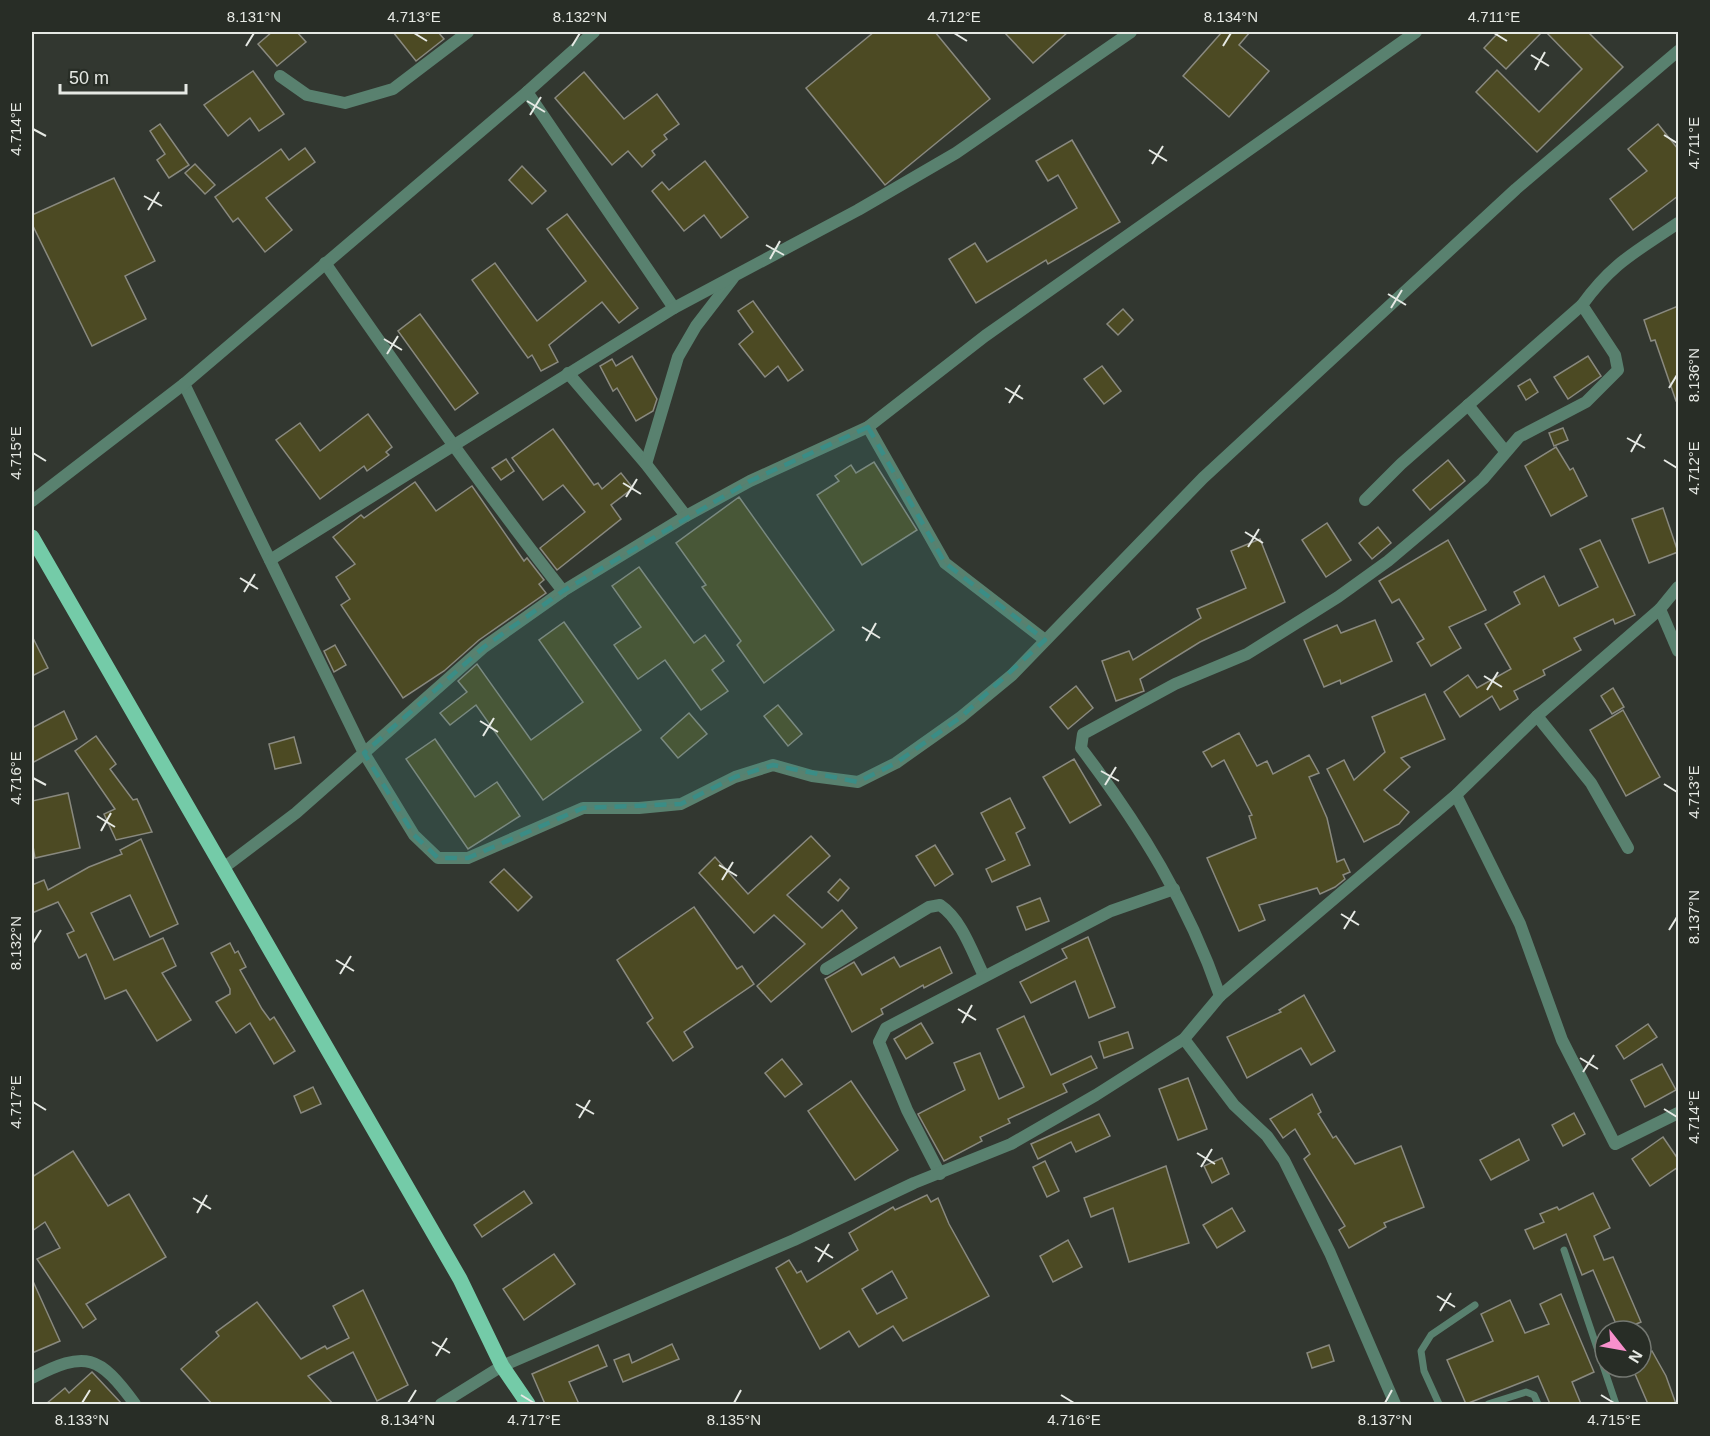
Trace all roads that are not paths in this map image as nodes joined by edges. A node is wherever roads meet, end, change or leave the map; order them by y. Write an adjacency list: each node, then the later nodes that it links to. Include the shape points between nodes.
1 (468, 32): 6 (street, via 393,88 345,102 307,96)
2 (594, 32): 7 (street)
3 (1131, 32): 10 (street, via 956,153)
4 (1416, 32): 16 (street, via 984,336)
5 (1678, 51): 28 (street, via 1516,189 1212,470)
6 (280, 76)
7 (527, 92): 9 (street); 12 (street)
8 (1678, 223): 11 (street, via 1632,252 1602,278)
9 (325, 263): 14 (street); 17 (street)
10 (737, 273): 12 (street); 19 (street, via 696,326 678,357)
11 (1582, 305): 15 (street); 18 (street, via 1615,355 1618,370 1586,402 1519,437)
12 (674, 308): 13 (street)
13 (568, 373): 17 (street); 19 (street)
14 (184, 384): 21 (street); 24 (street)
15 (1467, 405): 18 (street); 20 (street)
16 (868, 427): 22 (street, via 750,481); 28 (street, via 945,563)
17 (453, 448): 24 (street); 26 (street)
18 (1505, 451): 35 (street, via 1483,479 1440,517 1338,597 1247,654 1175,684 1083,734 1081,748 1123,804)
19 (646, 464): 22 (street)
20 (1365, 500)
21 (32, 501)
22 (686, 516): 26 (street)
23 (32, 537): 34 (main road)
24 (270, 560): 31 (street)
25 (1678, 587): 27 (street)
26 (563, 591): 31 (street, via 484,647)
27 (1660, 609): 29 (street); 30 (street)
28 (1045, 640): 31 (street, via 1012,675 961,717 896,763 858,782 812,776 773,765 735,777 681,804 583,808 468,858 438,858 414,835)
29 (1678, 651)
30 (1537, 716): 32 (street); 33 (street, via 1591,783)
31 (364, 753): 34 (street, via 296,813)
32 (1456, 795): 38 (street); 40 (street, via 1520,924 1562,1040 1615,1144)
33 (1628, 848)
34 (222, 869): 44 (main road, via 460,1279)
35 (1174, 889): 37 (street, via 1111,911); 38 (street, via 1203,945)
36 (826, 969): 37 (street, via 929,907 940,905 959,927)
37 (984, 976): 41 (street, via 886,1028 879,1042 907,1110)
38 (1220, 996): 39 (street)
39 (1184, 1039): 41 (street, via 1011,1144); 49 (street, via 1234,1105 1267,1136 1284,1160)
40 (1678, 1113)
41 (940, 1174): 44 (street)
42 (1564, 1250): 53 (lane)
43 (1475, 1305): 50 (lane, via 1431,1335 1421,1351)
44 (502, 1366): 47 (street); 48 (main road)
45 (32, 1378): 46 (street, via 59,1364 83,1359 98,1364)
46 (135, 1404)
47 (441, 1404)
48 (528, 1404)
49 (1395, 1404)
50 (1439, 1404)
51 (1488, 1404): 52 (lane, via 1526,1392)
52 (1538, 1404)
53 (1616, 1404)

